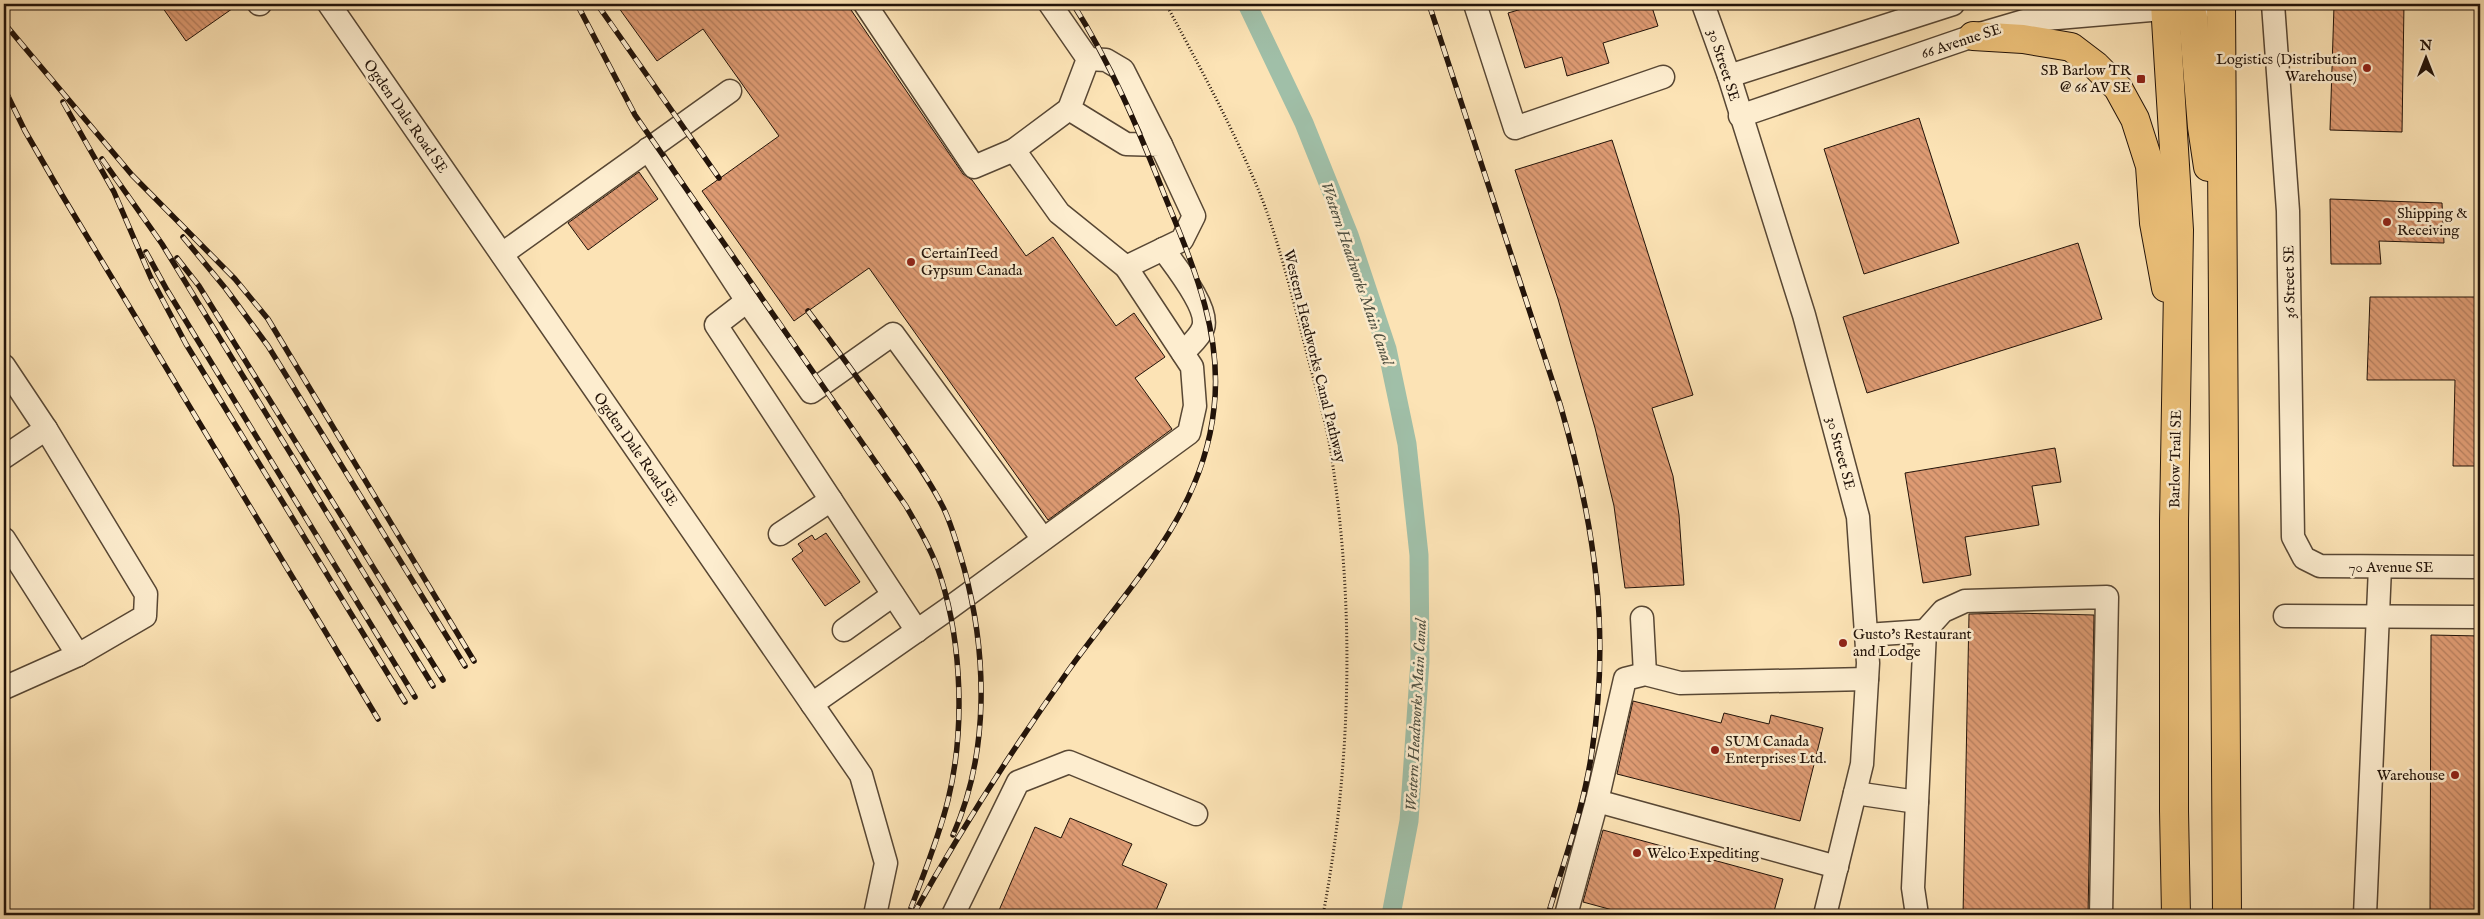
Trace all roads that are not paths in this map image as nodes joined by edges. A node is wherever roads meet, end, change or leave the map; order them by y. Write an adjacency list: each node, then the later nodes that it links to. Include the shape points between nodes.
1 (329, 4): 21 (street, Ogden Dale Road SE)
2 (865, 4): 19 (street, via 974,167)
3 (1050, 4): 11 (street)
4 (1475, 4): 13 (street, via 1515,128)
5 (1703, 4): 12 (street, 30 Street SE)
6 (1953, 4): 12 (street)
7 (2221, 4): 9 (street, 66 Avenue SE); 22 (main road)
8 (2272, 4): 34 (street, 36 Street SE, via 2288,211 2293,537)
9 (2177, 6): 10 (street, 66 Avenue SE, via 2024,21); 22 (main road, via 2193,17 2202,127); 25 (main road, Barlow Trail SE)
10 (1973, 36): 16 (street, 66 Avenue SE); 25 (main road, via 2023,38 2071,47 2118,88 2135,119 2150,166 2154,223)
11 (1088, 59): 15 (street); 17 (street, via 1106,60 1123,70)
12 (1729, 76): 16 (street, 30 Street SE)
13 (1663, 77)
14 (730, 91): 18 (street)
15 (1069, 109): 17 (street, via 1126,144); 19 (street)
16 (1740, 116): 45 (street, 30 Street SE, via 1804,314 1858,517)
17 (1161, 145): 20 (street, via 1194,216 1182,240)
18 (648, 149): 21 (street); 24 (street)
19 (1014, 150): 23 (street, via 1059,213)
20 (1164, 249): 23 (street); 26 (street, via 1204,315 1203,329)
21 (502, 254): 50 (street, Ogden Dale Road SE)
22 (2223, 257): 63 (main road)
23 (1126, 267): 26 (street)
24 (747, 301): 30 (street, via 716,325); 33 (street, via 811,392 893,334)
25 (2177, 336): 62 (main road, Barlow Trail SE, via 2174,521)
26 (1183, 353): 33 (street, via 1192,367 1193,377 1195,406 1189,433)
27 (4, 366): 28 (street)
28 (46, 429): 29 (street); 46 (street, via 146,594 146,616)
29 (4, 457)
30 (831, 500): 31 (street); 37 (street)
31 (780, 534)
32 (4, 539): 46 (street)
33 (1043, 539): 43 (street)
34 (2304, 558): 36 (street, 70 Avenue SE, via 2320,566)
35 (2480, 566): 36 (street, 70 Avenue SE)
36 (2380, 567): 39 (street)
37 (893, 595): 42 (street); 43 (street)
38 (2285, 616): 39 (street)
39 (2378, 616): 40 (street); 64 (street)
40 (2480, 617)
41 (1642, 618): 47 (street)
42 (844, 630)
43 (917, 631): 50 (street)
44 (1925, 631): 45 (street); 53 (street); 61 (street, via 1943,611 1965,601 2107,597)
45 (1866, 635): 48 (street, 30 Street SE)
46 (78, 655): 49 (street)
47 (1645, 674): 48 (street, via 1680,683); 52 (street, via 1625,679)
48 (1867, 679): 51 (street, 30 Street SE, via 1862,764)
49 (4, 688)
50 (812, 704): 56 (street, Ogden Dale Road SE, via 861,775 886,863)
51 (1855, 793): 53 (street); 55 (street, 30 Street SE)
52 (1597, 801): 55 (street); 58 (street)
53 (1917, 802): 60 (street, via 1913,888)
54 (1196, 814): 57 (street, via 1069,762 1018,782)
55 (1837, 867): 59 (street, 30 Street SE)
56 (875, 915)
57 (953, 915)
58 (1566, 915)
59 (1825, 915)
60 (1917, 915)
61 (2101, 915)
62 (2176, 915)
63 (2228, 915)
64 (2365, 915)

